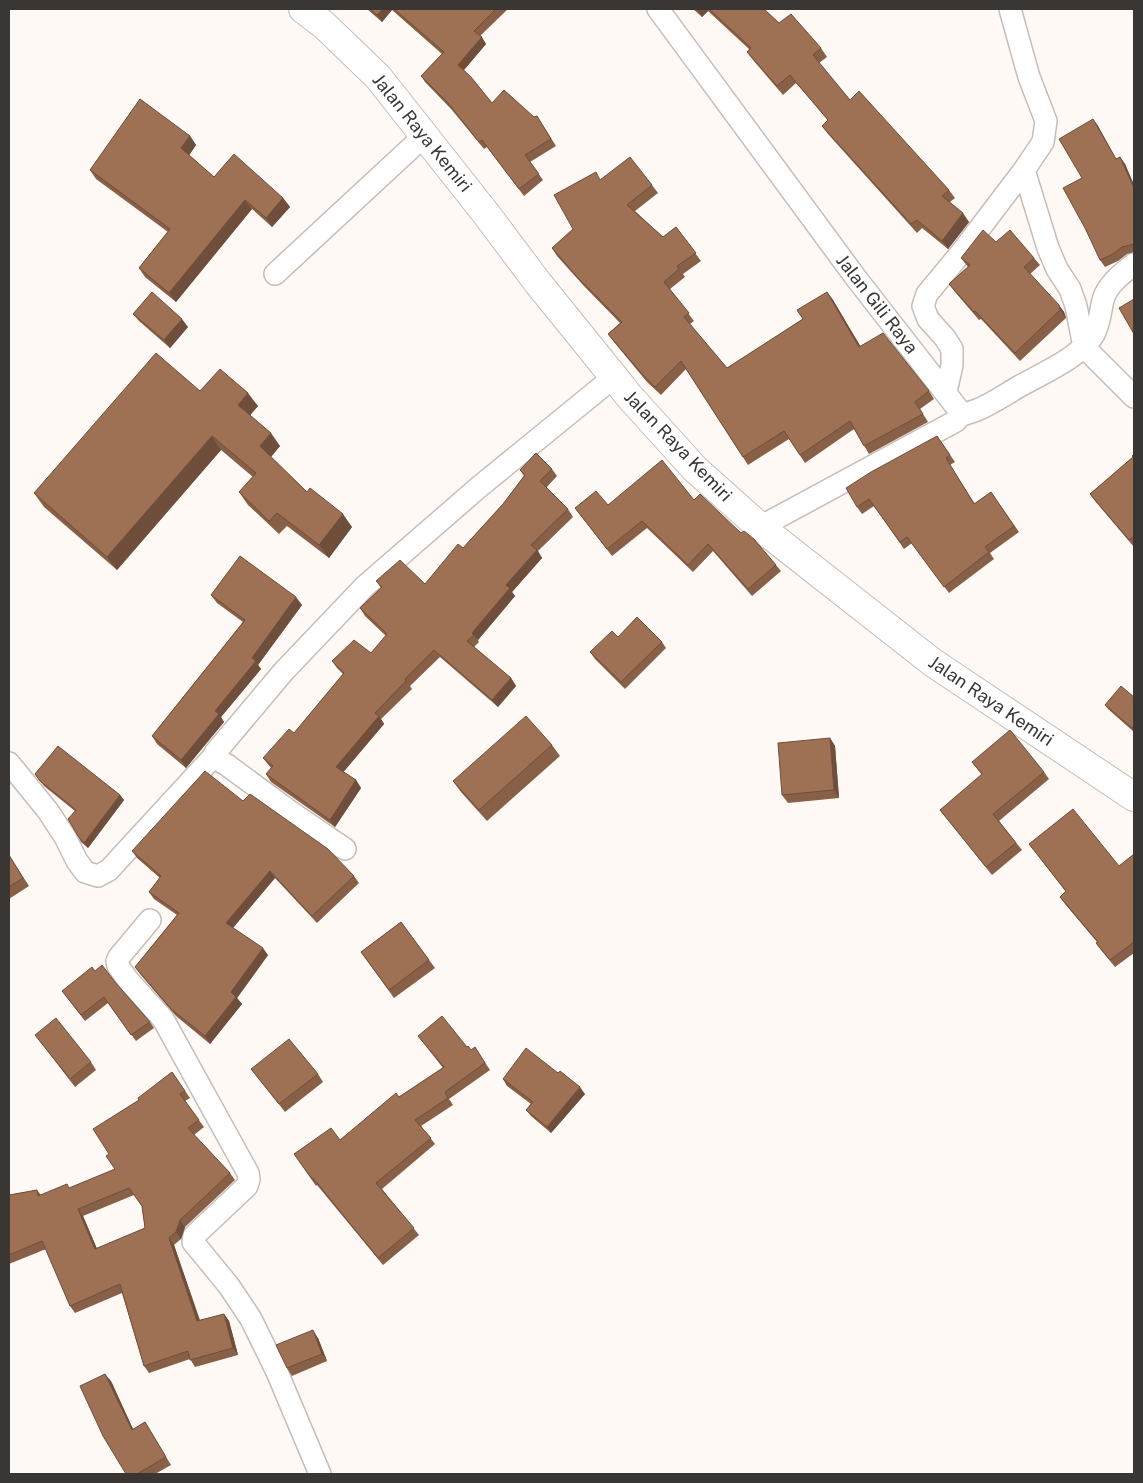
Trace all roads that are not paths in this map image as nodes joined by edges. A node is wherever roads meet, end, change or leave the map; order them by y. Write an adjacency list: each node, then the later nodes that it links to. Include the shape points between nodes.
1 (303, 9): 4 (street, Jalan Raya Kemiri, via 378,77)
2 (658, 9): 10 (street, Jalan Gili Raya, via 856,278)
3 (1010, 9): 5 (street, via 1028,77 1046,121 1043,142)
4 (425, 135): 7 (street); 9 (street, Jalan Raya Kemiri)
5 (1024, 170): 8 (street, via 1048,248 1076,306); 10 (street, via 927,294 923,306 928,319 952,349)
6 (1134, 264): 8 (street, via 1110,286 1104,297 1101,318)
7 (275, 274)
8 (1084, 347): 11 (street); 12 (street, via 978,410)
9 (614, 377): 13 (street, Jalan Raya Kemiri, via 695,469); 14 (street, via 479,487 365,586 284,671)
10 (946, 392): 12 (street, Jalan Gili Raya)
11 (1134, 398)
12 (959, 416): 13 (street, via 956,421)
13 (760, 527): 16 (street, Jalan Raya Kemiri, via 932,662)
14 (213, 757): 15 (street, via 120,859 98,876 85,872 48,811); 17 (street)
15 (9, 763)
16 (1134, 797)
17 (345, 850)
18 (150, 920): 19 (street, via 119,957 118,966 163,1019 249,1179 247,1186 194,1236 193,1242 251,1319)
19 (320, 1474)

